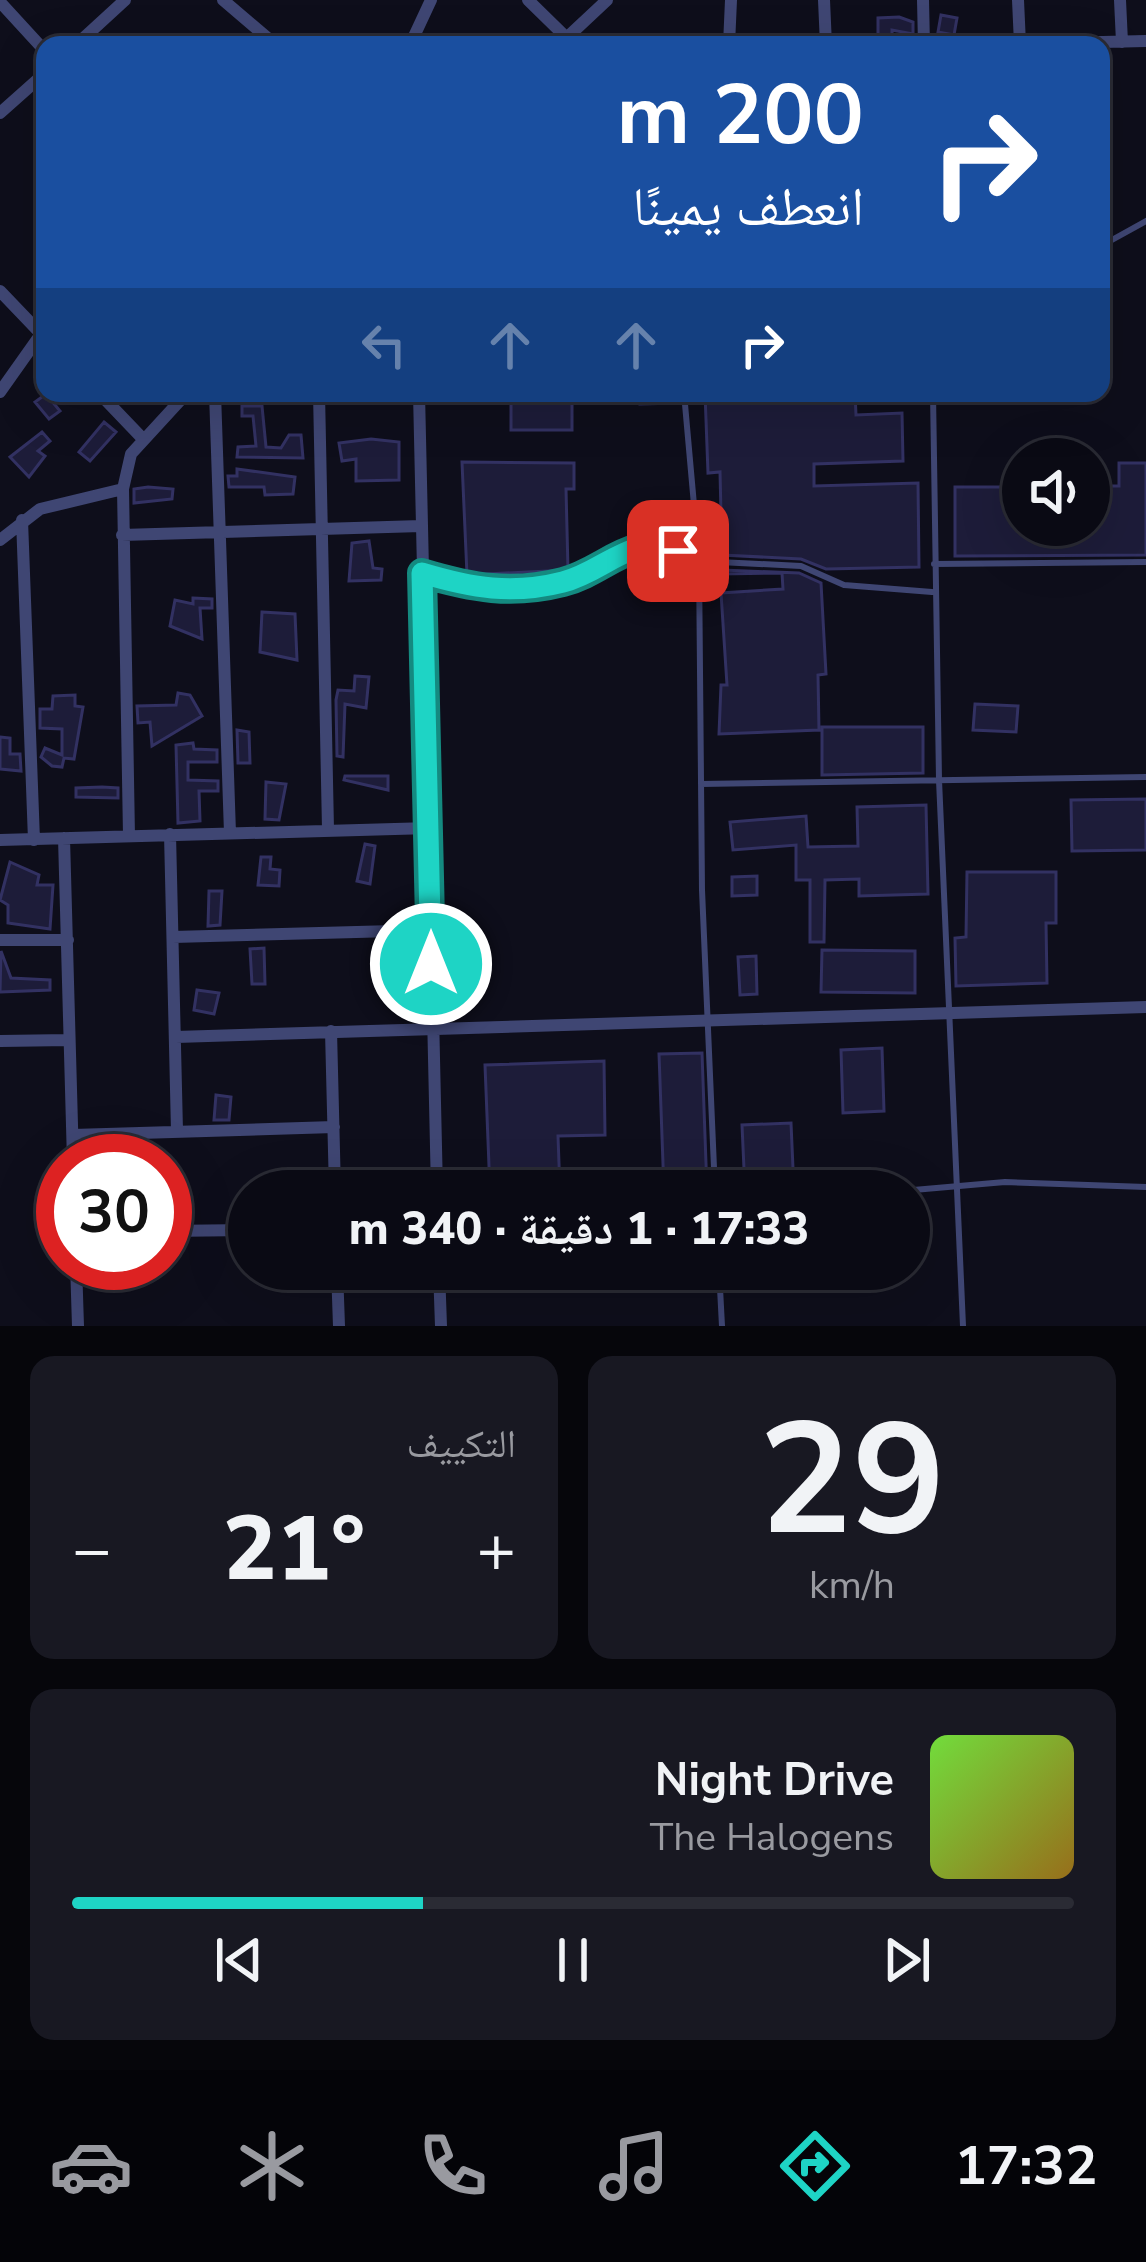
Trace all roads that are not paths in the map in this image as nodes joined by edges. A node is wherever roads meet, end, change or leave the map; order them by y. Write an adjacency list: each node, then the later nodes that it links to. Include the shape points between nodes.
1 (125, 0): 12 (street)
2 (223, 0): 13 (street)
3 (431, 0): 14 (street)
4 (528, 0): 15 (street)
5 (607, 0): 16 (street)
6 (731, 0): 17 (street)
7 (824, 0): 18 (street)
8 (922, 0): 19 (street)
9 (1018, 0): 20 (street)
10 (1120, 0): 24 (street)
11 (0, 2): 21 (street)
12 (86, 36)
13 (265, 36)
14 (414, 36)
15 (560, 36)
16 (573, 36)
17 (729, 36)
18 (826, 36)
19 (924, 36)
20 (1020, 36)
21 (36, 41)
22 (1146, 41): 24 (street)
23 (1110, 42): 24 (street)
24 (1121, 42)
25 (36, 81): 26 (street)
26 (0, 113)
27 (1146, 221): 28 (lane)
28 (1110, 242)
29 (0, 291): 30 (street)
30 (36, 329)
31 (36, 345): 32 (street)
32 (0, 392)
33 (108, 402): 40 (street)
34 (178, 402): 40 (street)
35 (215, 402): 45 (street)
36 (320, 402): 44 (street)
37 (418, 402): 43 (street)
38 (685, 402): 48 (lane)
39 (933, 402): 50 (lane)
40 (143, 439): 41 (street)
41 (123, 489): 42 (street); 46 (street)
42 (22, 520): 47 (street); 63 (street)
43 (421, 526): 44 (street); 51 (street)
44 (319, 527): 45 (street); 57 (street)
45 (220, 533): 46 (street); 58 (street)
46 (122, 535): 60 (street)
47 (0, 540)
48 (699, 562): 51 (lane, via 644,545 562,582 490,591); 52 (lane, via 801,566 844,585); 55 (lane)
49 (1146, 562): 50 (lane)
50 (934, 565): 52 (lane)
51 (422, 573): 56 (street)
52 (934, 592): 54 (lane)
53 (1146, 777): 54 (lane)
54 (939, 780): 55 (lane); 69 (lane)
55 (701, 784): 70 (lane)
56 (430, 828): 57 (street); 64 (street)
57 (328, 830): 58 (street)
58 (230, 833): 59 (street)
59 (170, 835): 60 (street); 65 (street)
60 (129, 836): 61 (street)
61 (64, 838): 63 (street); 67 (street)
62 (0, 840): 63 (street)
63 (34, 840)
64 (431, 931): 65 (street); 71 (street)
65 (173, 937): 73 (street)
66 (0, 940): 67 (street)
67 (68, 940): 74 (street)
68 (1146, 1007): 69 (street)
69 (953, 1016): 70 (street); 83 (lane)
70 (706, 1020): 71 (street); 82 (lane)
71 (431, 1028): 72 (street); 81 (street)
72 (332, 1031): 73 (street); 76 (street)
73 (176, 1036): 77 (street)
74 (69, 1040): 75 (street); 78 (street)
75 (0, 1041)
76 (334, 1127): 77 (street); 80 (street)
77 (176, 1131): 79 (street)
78 (73, 1134)
79 (99, 1134)
80 (335, 1170)
81 (436, 1170)
82 (714, 1170)
83 (953, 1187): 84 (lane); 85 (lane); 96 (lane)
84 (1146, 1187)
85 (930, 1189)
86 (228, 1230): 87 (street)
87 (192, 1231)
88 (76, 1290): 92 (street)
89 (338, 1290): 93 (street)
90 (440, 1290): 94 (street)
91 (720, 1290): 95 (lane)
92 (77, 1326)
93 (339, 1326)
94 (441, 1326)
95 (722, 1326)
96 (963, 1326)

